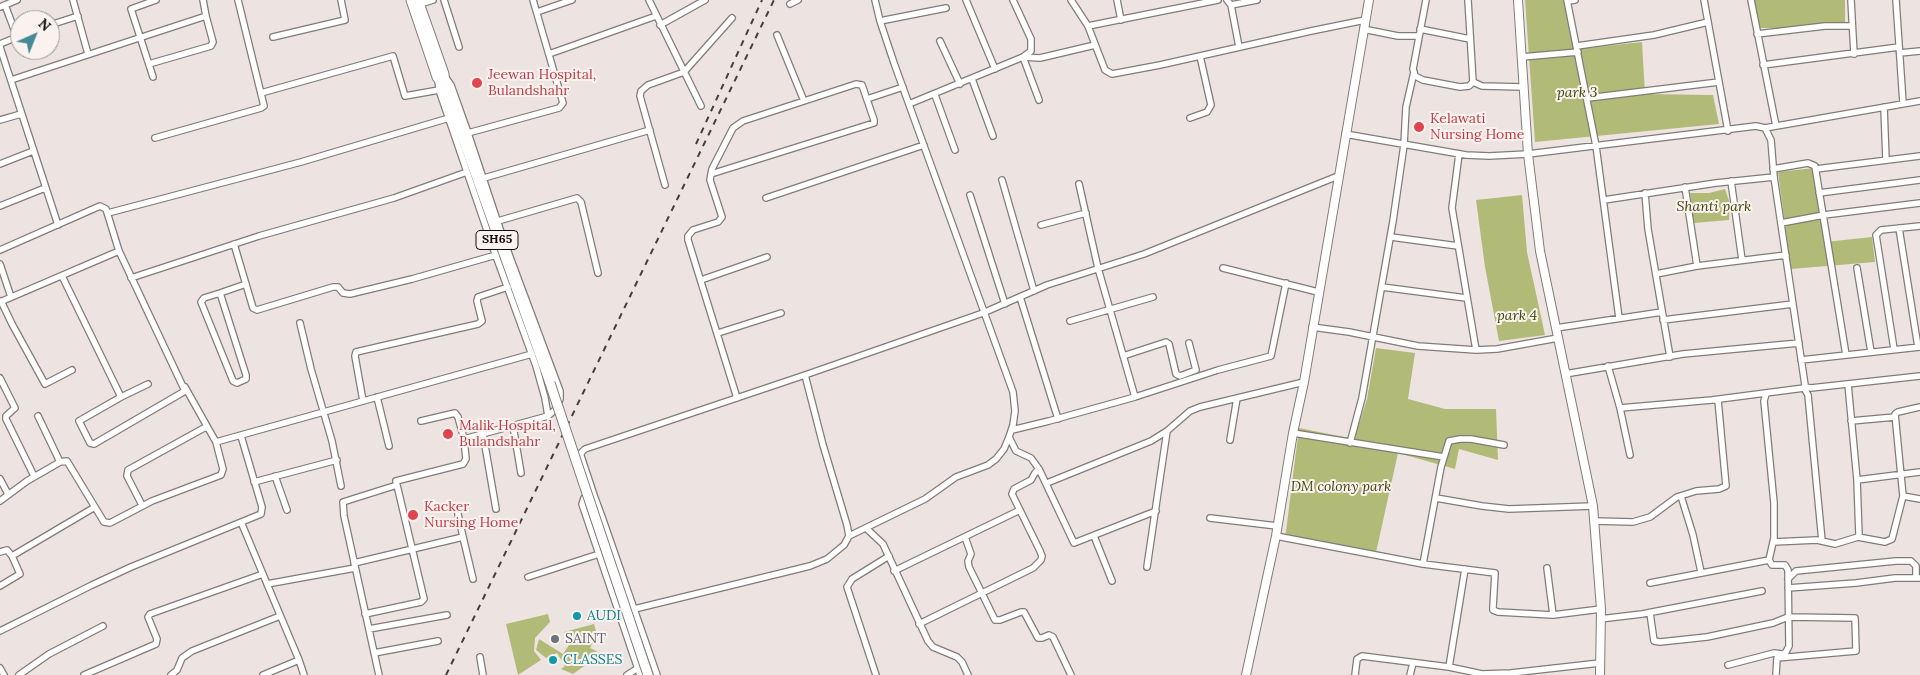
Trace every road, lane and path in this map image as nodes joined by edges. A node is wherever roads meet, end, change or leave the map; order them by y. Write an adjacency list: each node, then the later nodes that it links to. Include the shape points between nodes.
1 (17, 0): 35 (street)
2 (73, 0): 38 (street)
3 (156, 0): 56 (street, via 131,9)
4 (203, 0): 39 (street)
5 (238, 0): 87 (street)
6 (341, 0): 55 (street, via 345,20)
7 (432, 0): 30 (street)
8 (444, 0): 60 (street)
9 (533, 0): 37 (street)
10 (572, 0): 37 (street)
11 (649, 0): 40 (street)
12 (705, 0): 48 (street)
13 (798, 0): 34 (street)
14 (875, 0): 45 (street)
15 (966, 0): 74 (street)
16 (1013, 0): 70 (street, via 1031,39 1031,51)
17 (1071, 0): 49 (street)
18 (1117, 0): 42 (street)
19 (1218, 0): 31 (street)
20 (1258, 0): 33 (street)
21 (1369, 0): 43 (street)
22 (1426, 0): 52 (street)
23 (1468, 0): 57 (street)
24 (1518, 0): 71 (street)
25 (1575, 0): 32 (street)
26 (1704, 0): 47 (street)
27 (1751, 0): 53 (street)
28 (1851, 0): 50 (street)
29 (1896, 0): 64 (street)
30 (416, 1): 77 (main road, SH65)
31 (1207, 1): 42 (street)
32 (1568, 1): 63 (street)
33 (1229, 2): 61 (street)
34 (790, 4)
35 (2, 6): 44 (street)
36 (946, 8): 45 (street)
37 (537, 12): 67 (street)
38 (78, 16): 46 (street); 66 (street)
39 (206, 16): 56 (street); 72 (street, via 213,42 211,46)
40 (656, 16): 48 (street); 67 (street)
41 (732, 18): 75 (street)
42 (1122, 20): 49 (street)
43 (1365, 20): 51 (street); 61 (street)
44 (10, 21)
45 (880, 21): 84 (street)
46 (60, 22)
47 (1708, 22): 63 (street); 82 (street)
48 (660, 25): 75 (street)
49 (1088, 26): 59 (street)
50 (1852, 26): 53 (street); 68 (street)
51 (1363, 29): 52 (street, via 1398,36); 107 (street)
52 (1419, 33): 57 (street); 76 (street)
53 (1757, 34): 73 (street)
54 (777, 35): 91 (street)
55 (273, 37)
56 (140, 38): 66 (street); 72 (street)
57 (1470, 39): 81 (street)
58 (940, 41): 83 (street)
59 (1095, 44): 69 (street, via 1105,70 1112,74); 70 (street, via 1040,58)
60 (459, 47)
61 (1239, 47): 69 (street)
62 (0, 48): 80 (street)
63 (1578, 49): 71 (street); 89 (street)
64 (1899, 50): 65 (street); 68 (street); 94 (street)
65 (1920, 51)
66 (88, 54): 80 (street)
67 (549, 54): 106 (street, via 562,106)
68 (1854, 54): 73 (street)
69 (1200, 56): 100 (street, via 1211,105 1207,112)
70 (1023, 57): 74 (street); 92 (street)
71 (1522, 57): 85 (street)
72 (149, 64): 78 (street)
73 (1763, 65): 102 (street)
74 (995, 69): 79 (street)
75 (684, 72): 96 (street); 104 (street, via 648,85 641,91)
76 (1414, 72): 81 (street, via 1418,79 1452,85 1466,87); 111 (street, via 1406,107)
77 (441, 75): 86 (main road, SH65); 106 (street, via 452,85)
78 (153, 76)
79 (972, 79): 83 (street); 108 (street)
80 (11, 80): 98 (street)
81 (1474, 82): 85 (street, via 1482,86)
82 (1719, 82): 89 (street); 105 (street)
83 (960, 84): 88 (street)
84 (903, 87): 90 (street); 95 (street)
85 (1523, 87): 116 (street)
86 (442, 89): 87 (street, via 405,96 393,56); 99 (street); 354 (main road, SH65, bridge, via 550,383)
87 (261, 92): 109 (street, via 264,104 261,108)
88 (935, 94): 95 (street); 113 (street)
89 (1588, 98): 112 (street)
90 (867, 99): 91 (street, via 862,85 856,84); 123 (street, via 874,120 872,124)
91 (804, 100): 123 (street, via 737,124)
92 (1039, 100)
93 (1920, 101): 94 (street)
94 (1903, 103): 97 (street)
95 (909, 104): 110 (street)
96 (701, 106)
97 (1884, 107): 102 (street); 118 (street)
98 (21, 114): 101 (street); 114 (street)
99 (449, 118): 122 (street); 141 (street, via 301,162)
100 (1190, 118)
101 (0, 120)
102 (1776, 126): 103 (street)
103 (1766, 128): 105 (street, via 1756,126); 120 (street, via 1771,140)
104 (650, 130): 126 (street); 131 (street)
105 (1728, 130): 112 (street)
106 (468, 133): 126 (street)
107 (1345, 134): 111 (street); 124 (street)
108 (993, 136)
109 (154, 138)
110 (924, 145): 137 (street); 186 (street)
111 (1404, 145): 115 (street); 150 (street)
112 (1596, 146): 116 (street); 138 (street)
113 (955, 150)
114 (33, 151): 119 (street); 133 (street)
115 (1459, 154): 116 (street); 152 (street, via 1452,208)
116 (1528, 154): 192 (street, via 1540,251)
117 (1920, 156): 118 (street)
118 (1886, 160): 121 (street)
119 (0, 164)
120 (1773, 169): 121 (street, via 1808,163); 125 (street)
121 (1816, 170): 135 (street)
122 (467, 172): 151 (street, via 382,202); 156 (street)
123 (711, 174): 168 (street, via 722,217 718,222 693,230 688,236)
124 (1338, 176): 161 (street, via 1144,254); 174 (street)
125 (1774, 176): 129 (street); 145 (street)
126 (484, 178): 144 (street)
127 (1002, 180): 173 (street)
128 (1920, 180): 135 (street)
129 (1731, 181): 132 (street); 158 (street)
130 (1079, 184): 142 (street)
131 (665, 185)
132 (1685, 187): 134 (street); 160 (street)
133 (45, 188): 140 (street); 146 (street)
134 (1645, 193): 138 (street); 165 (street)
135 (1820, 193): 143 (street)
136 (970, 195): 181 (street)
137 (766, 198)
138 (1604, 200): 187 (street)
139 (1920, 203): 143 (street)
140 (0, 206)
141 (108, 213): 146 (street, via 105,207 100,206); 154 (street)
142 (1086, 213): 147 (street); 161 (street)
143 (1824, 215): 145 (street); 203 (street)
144 (498, 221): 164 (street, via 576,198 581,202); 230 (street, via 560,391 556,409)
145 (1781, 223): 155 (street)
146 (58, 224): 153 (street)
147 (1041, 225)
148 (1920, 226): 149 (street)
149 (1899, 228): 198 (street); 199 (street, via 1881,230 1876,235)
150 (1390, 237): 152 (street); 172 (street)
151 (234, 244): 167 (street); 170 (street)
152 (1458, 246): 179 (street)
153 (0, 250)
154 (119, 251): 166 (street); 167 (street)
155 (1786, 254): 158 (street); 182 (street)
156 (496, 255): 170 (street, via 350,294 333,287 257,310 253,308); 171 (street)
157 (767, 257): 168 (street)
158 (1742, 260): 160 (street)
159 (0, 264): 176 (street)
160 (1697, 266): 165 (street)
161 (1098, 268): 173 (street); 183 (street)
162 (1223, 268): 169 (street)
163 (1857, 268): 201 (street)
164 (598, 274)
165 (1656, 274): 184 (street)
166 (62, 276): 176 (street); 219 (street)
167 (132, 278): 216 (street)
168 (701, 280): 193 (street)
169 (1286, 283): 174 (street); 221 (street, via 1271,356)
170 (246, 284): 175 (street)
171 (508, 286): 202 (street); 225 (street, via 478,297 482,321 478,324 356,352)
172 (1382, 287): 179 (street); 194 (street)
173 (1034, 291): 177 (street)
174 (1318, 292): 191 (street)
175 (220, 293): 175 (street, via 201,302 233,381 237,383 246,379 246,375)
176 (11, 297): 180 (street)
177 (1020, 297): 181 (street); 232 (street)
178 (1153, 297): 183 (street)
179 (1466, 298): 200 (street)
180 (1, 301): 208 (street, via 45,384)
181 (1005, 304): 186 (street)
182 (1793, 304): 189 (street); 197 (street)
183 (1110, 309): 188 (street); 204 (street)
184 (1662, 312): 187 (street); 189 (street)
185 (781, 313): 193 (street)
186 (984, 313): 210 (street); 237 (street, via 1013,392)
187 (1619, 318): 192 (street)
188 (1070, 320)
189 (1663, 320): 205 (street)
190 (300, 323): 228 (street)
191 (1312, 327): 194 (street); 213 (street)
192 (1556, 328): 195 (street)
193 (718, 333): 222 (street)
194 (1373, 337): 200 (street, via 1418,346); 246 (street)
195 (1558, 338): 200 (street); 209 (street)
196 (1189, 343): 204 (street, via 1196,370 1180,376 1176,374 1166,342)
197 (1799, 343): 205 (street); 206 (street)
198 (1919, 347): 199 (street)
199 (1894, 349): 201 (street)
200 (1476, 350)
201 (1871, 352): 203 (street)
202 (532, 354): 220 (street); 230 (street, via 546,398)
203 (1846, 355): 206 (street)
204 (1123, 356): 221 (street)
205 (1670, 357): 207 (street)
206 (1801, 360): 217 (street)
207 (1608, 366): 209 (street); 227 (street)
208 (72, 370)
209 (1565, 374): 273 (street)
210 (805, 375): 222 (street); 285 (street)
211 (1920, 376): 215 (street)
212 (0, 378): 257 (street, via 15,408 6,419)
213 (1304, 382): 223 (street); 239 (street)
214 (148, 384): 219 (street)
215 (1848, 384): 217 (street); 234 (street)
216 (184, 386): 219 (street, via 184,393 94,444 90,443 80,420); 236 (street)
217 (1804, 388): 218 (street); 291 (street, via 1808,395)
218 (1766, 394): 224 (street); 292 (street, via 1764,401 1774,503)
219 (121, 397)
220 (377, 397): 225 (street); 248 (street)
221 (1135, 397): 232 (street)
222 (737, 398): 268 (street, via 583,450)
223 (1237, 398): 238 (street, via 1190,411); 244 (street)
224 (1718, 400): 227 (street); 266 (street, via 1726,486 1696,490)
225 (363, 401): 228 (street)
226 (1920, 407): 231 (street, via 1898,412)
227 (1620, 408): 249 (street)
228 (324, 413): 241 (street); 251 (street)
229 (38, 416): 252 (street)
230 (548, 416): 235 (street)
231 (1895, 417): 234 (street); 256 (street)
232 (1058, 419): 237 (street)
233 (421, 421): 243 (street, via 455,413)
234 (1851, 421): 260 (street)
235 (513, 426): 240 (street); 255 (street)
236 (208, 428): 245 (street); 272 (street, via 128,470 127,476)
237 (1012, 430): 242 (street)
238 (1167, 431): 262 (street, via 1152,441); 278 (street)
239 (1293, 433): 246 (street); 283 (street)
240 (483, 434): 243 (street); 275 (street)
241 (241, 436): 245 (street); 261 (street)
242 (1009, 437): 253 (street, via 1016,450 1031,458); 284 (street, via 1004,449 988,465 956,477 925,499)
243 (464, 440): 263 (street, via 466,459 463,464 396,481)
244 (1230, 440)
245 (216, 442): 272 (street, via 222,474)
246 (1350, 442): 250 (street)
247 (1504, 445): 250 (street, via 1453,439 1446,446)
248 (389, 446)
249 (1630, 455)
250 (1444, 457): 269 (street)
251 (337, 460): 258 (street); 264 (street)
252 (60, 462): 257 (street); 274 (street, via 68,463)
253 (1040, 469): 262 (street); 277 (street, via 1031,480 1013,491)
254 (1920, 472): 256 (street)
255 (521, 473)
256 (1901, 474): 260 (street); 267 (street)
257 (34, 476): 265 (street)
258 (275, 476): 261 (street); 276 (street)
259 (0, 479): 265 (street)
260 (1857, 480): 290 (street)
261 (254, 482): 282 (street, via 262,510 256,517)
262 (1048, 483): 286 (street, via 1072,541 1077,543)
263 (398, 485): 293 (street); 300 (street, via 343,502)
264 (341, 486)
265 (8, 494): 271 (street)
266 (1681, 496): 281 (street, via 1650,517 1633,522); 305 (street)
267 (1903, 496): 270 (street); 290 (street, via 1892,539 1885,542)
268 (595, 498): 295 (street, via 584,498 582,504); 318 (street)
269 (1436, 498): 273 (street, via 1509,509); 299 (street)
270 (1920, 499)
271 (0, 500)
272 (142, 506): 274 (street, via 108,523)
273 (1593, 506): 281 (street)
274 (95, 507): 296 (street)
275 (496, 508)
276 (287, 510)
277 (1020, 510): 289 (street); 317 (street, via 1042,556 1033,568)
278 (1156, 510): 286 (street); 301 (street)
279 (458, 514): 288 (street)
280 (1210, 518): 283 (street)
281 (1594, 521): 319 (street)
282 (241, 522): 306 (street); 331 (street, via 100,581)
283 (1277, 526): 287 (street)
284 (867, 529): 285 (street); 297 (street, via 883,544)
285 (849, 536): 318 (street, via 831,556 810,566)
286 (1094, 536): 311 (street)
287 (1276, 536): 299 (street); 359 (street)
288 (463, 537): 293 (street); 310 (street)
289 (965, 537): 304 (street); 317 (street, via 971,554 968,564)
290 (1858, 537): 291 (street, via 1835,544)
291 (1822, 541): 292 (street)
292 (1773, 542): 298 (street)
293 (412, 550): 300 (street); 322 (street, via 424,600)
294 (0, 552): 296 (street, via 6,550)
295 (599, 554): 307 (street); 320 (street)
296 (12, 556): 314 (street, via 20,574)
297 (889, 556): 304 (street); 356 (street, via 852,579 847,587)
298 (1770, 560): 305 (street); 309 (street, via 1772,565 1787,567)
299 (1423, 564): 303 (street)
300 (355, 565): 313 (street); 322 (street)
301 (1147, 566)
302 (1547, 568): 323 (street)
303 (1465, 569): 323 (street, via 1496,573 1495,612); 340 (street)
304 (894, 571): 328 (street)
305 (1701, 572): 312 (street)
306 (262, 574): 313 (street); 344 (street, via 150,614 148,617 156,644)
307 (528, 577)
308 (1918, 577): 309 (street, via 1916,566 1911,561 1896,561 1796,572); 315 (street)
309 (1788, 579): 315 (street)
310 (473, 580)
311 (1112, 580)
312 (1650, 583)
313 (267, 584): 324 (street)
314 (0, 586)
315 (1788, 588): 326 (street)
316 (1762, 592): 321 (street)
317 (982, 593): 328 (street); 358 (street, via 995,620 1024,612 1038,638 1053,637)
318 (634, 609): 320 (street); 355 (street)
319 (1600, 609): 323 (street); 327 (street)
320 (618, 613): 342 (street)
321 (1650, 613): 326 (street, via 1654,641 1660,642 1707,638); 327 (street)
322 (365, 614): 330 (street)
323 (1553, 615)
324 (280, 616): 336 (street); 347 (street, via 192,651 182,658)
325 (447, 616): 330 (street)
326 (1788, 617): 334 (street, via 1789,646); 334 (street, via 1855,618 1856,651)
327 (1600, 619): 338 (street)
328 (919, 624): 357 (street, via 933,647 957,657)
329 (103, 626): 346 (street, via 49,654)
330 (369, 630): 333 (street)
331 (0, 632)
332 (438, 641): 333 (street)
333 (374, 653): 350 (street)
334 (1780, 656): 339 (street, via 1774,653); 363 (street)
335 (480, 657): 351 (street)
336 (299, 660): 348 (street); 349 (street)
337 (1413, 663): 340 (street); 360 (street, via 1362,656 1357,659); 361 (street)
338 (1600, 663): 343 (street, via 1496,674); 362 (street)
339 (1728, 665)
340 (1449, 667): 343 (street)
341 (0, 668): 345 (street)
342 (638, 668): 352 (street); 353 (street)
343 (1458, 672)
344 (88, 674)
345 (4, 675)
346 (19, 675)
347 (172, 675)
348 (263, 675)
349 (304, 675)
350 (379, 675)
351 (483, 675)
352 (627, 675)
353 (640, 675)
354 (648, 675)
355 (657, 675)
356 (876, 675)
357 (968, 675)
358 (1071, 675)
359 (1246, 675)
360 (1355, 675)
361 (1410, 675)
362 (1600, 675)
363 (1776, 675)

